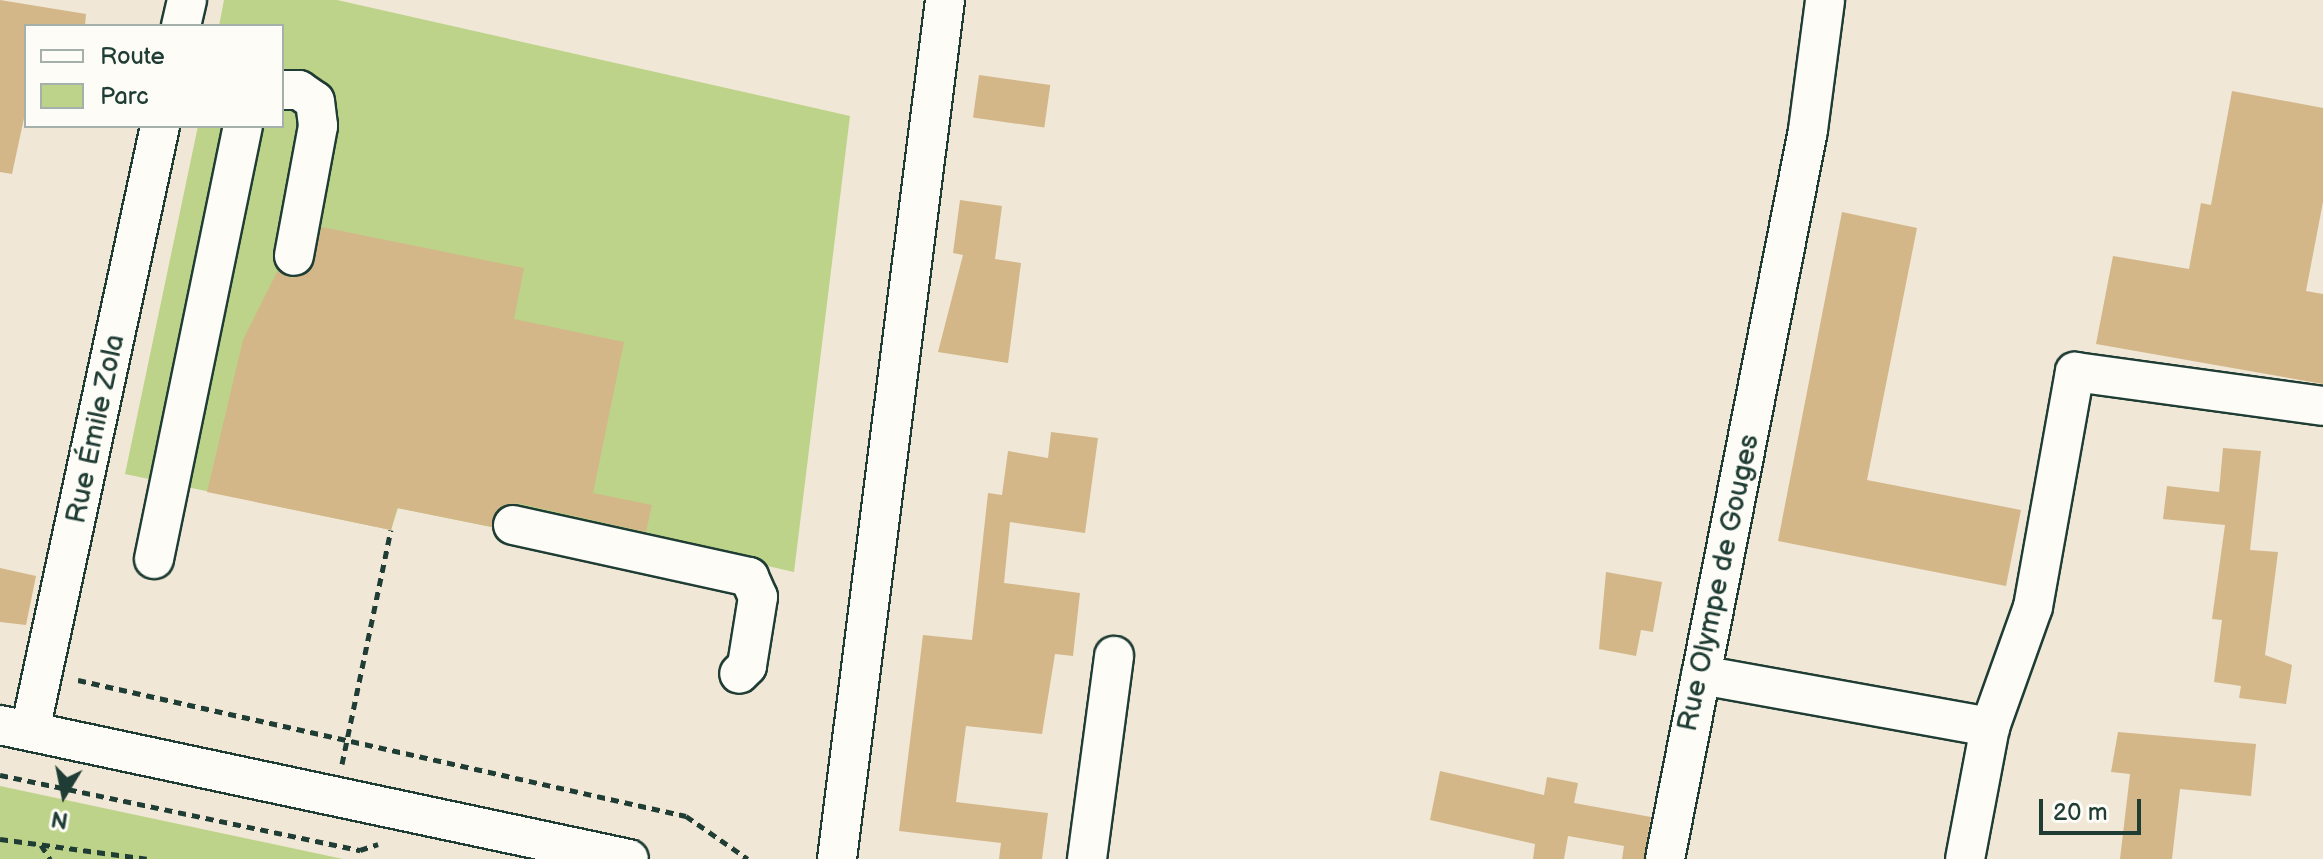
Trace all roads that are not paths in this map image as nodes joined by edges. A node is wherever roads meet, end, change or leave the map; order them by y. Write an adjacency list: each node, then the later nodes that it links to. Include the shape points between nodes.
1 (187, 0): 4 (street)
2 (945, 0): 19 (street)
3 (1825, 0): 14 (street, Rue Olympe de Gouges, via 1774,306)
4 (181, 24)
5 (284, 90): 8 (street, via 299,90 315,101 318,126)
6 (160, 128): 16 (street, Rue Émile Zola, via 41,672)
7 (243, 128): 11 (street)
8 (294, 256)
9 (2323, 406): 15 (street, via 2075,372 2033,607)
10 (513, 525): 13 (street, via 749,577 758,597 747,666)
11 (154, 559)
12 (1114, 656): 20 (street)
13 (739, 674)
14 (1701, 675): 15 (street); 21 (street, Rue Olympe de Gouges)
15 (1990, 727): 22 (street)
16 (15, 728): 17 (street, Rue Émile Zola, via 336,797)
17 (484, 844): 18 (street, Rue Émile Zola)
18 (628, 859)
19 (837, 859)
20 (1087, 859)
21 (1665, 859)
22 (1965, 859)

